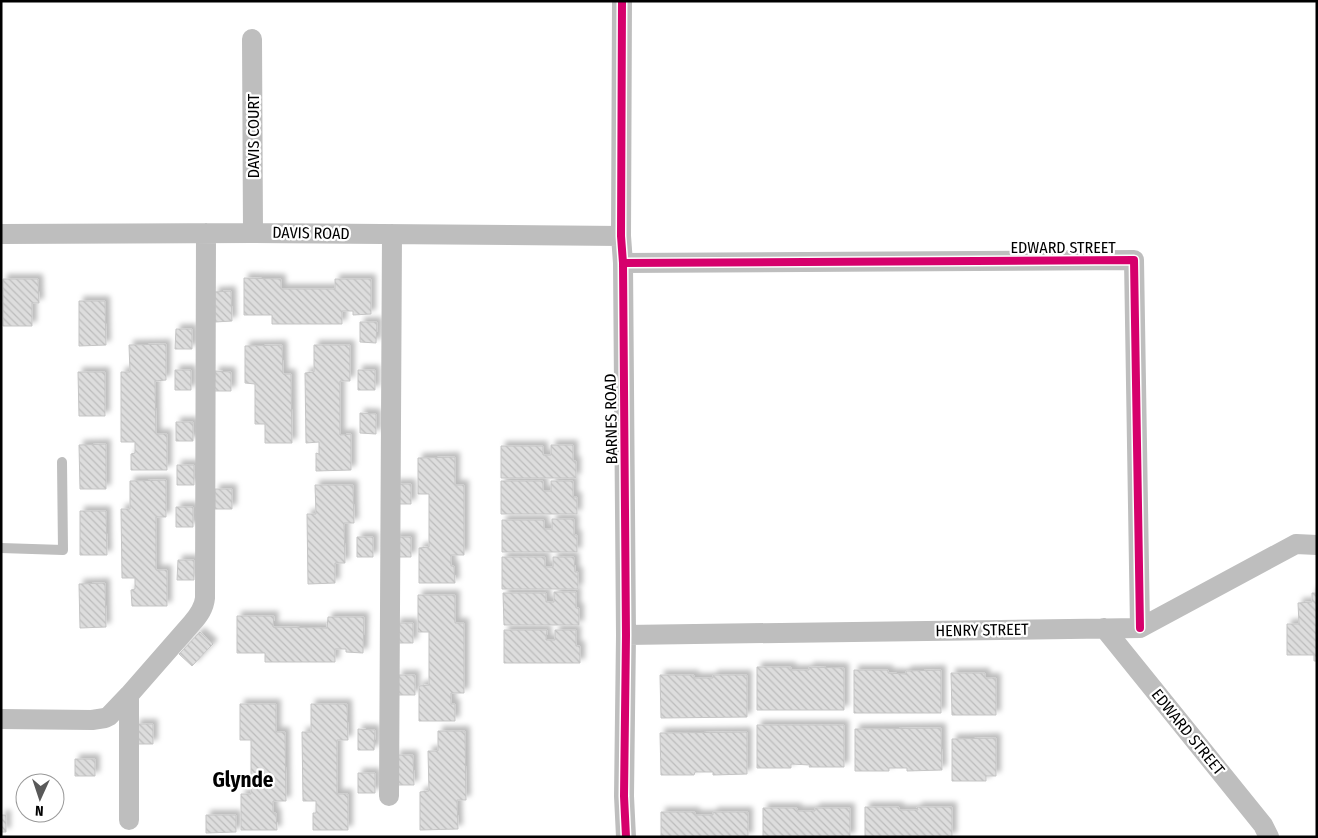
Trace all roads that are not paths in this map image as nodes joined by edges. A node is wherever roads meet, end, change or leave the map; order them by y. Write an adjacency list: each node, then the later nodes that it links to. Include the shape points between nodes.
1 (622, 1): 7 (street, BARNES ROAD)
2 (252, 39): 4 (street, DAVIS COURT)
3 (206, 233): 4 (street, DAVIS ROAD); 5 (street, DAVIS ROAD); 15 (street, via 204,603 200,614)
4 (253, 233): 6 (street, DAVIS ROAD)
5 (1, 234)
6 (392, 234): 7 (street, DAVIS ROAD); 17 (street)
7 (621, 236): 8 (street, BARNES ROAD)
8 (623, 263): 13 (street, EDWARD STREET, via 1134,260); 14 (street, BARNES ROAD)
9 (62, 462): 11 (lane, via 63,550)
10 (1317, 545): 13 (street, HENRY STREET, via 1296,544)
11 (1, 548)
12 (1104, 628): 13 (street, HENRY STREET); 14 (street, HENRY STREET); 20 (street, EDWARD STREET, via 1263,825)
13 (1140, 628)
14 (626, 635): 19 (street, BARNES ROAD)
15 (129, 695): 16 (street, via 105,718); 18 (street)
16 (1, 719)
17 (389, 796)
18 (129, 820)
19 (626, 837)
20 (1269, 837)

